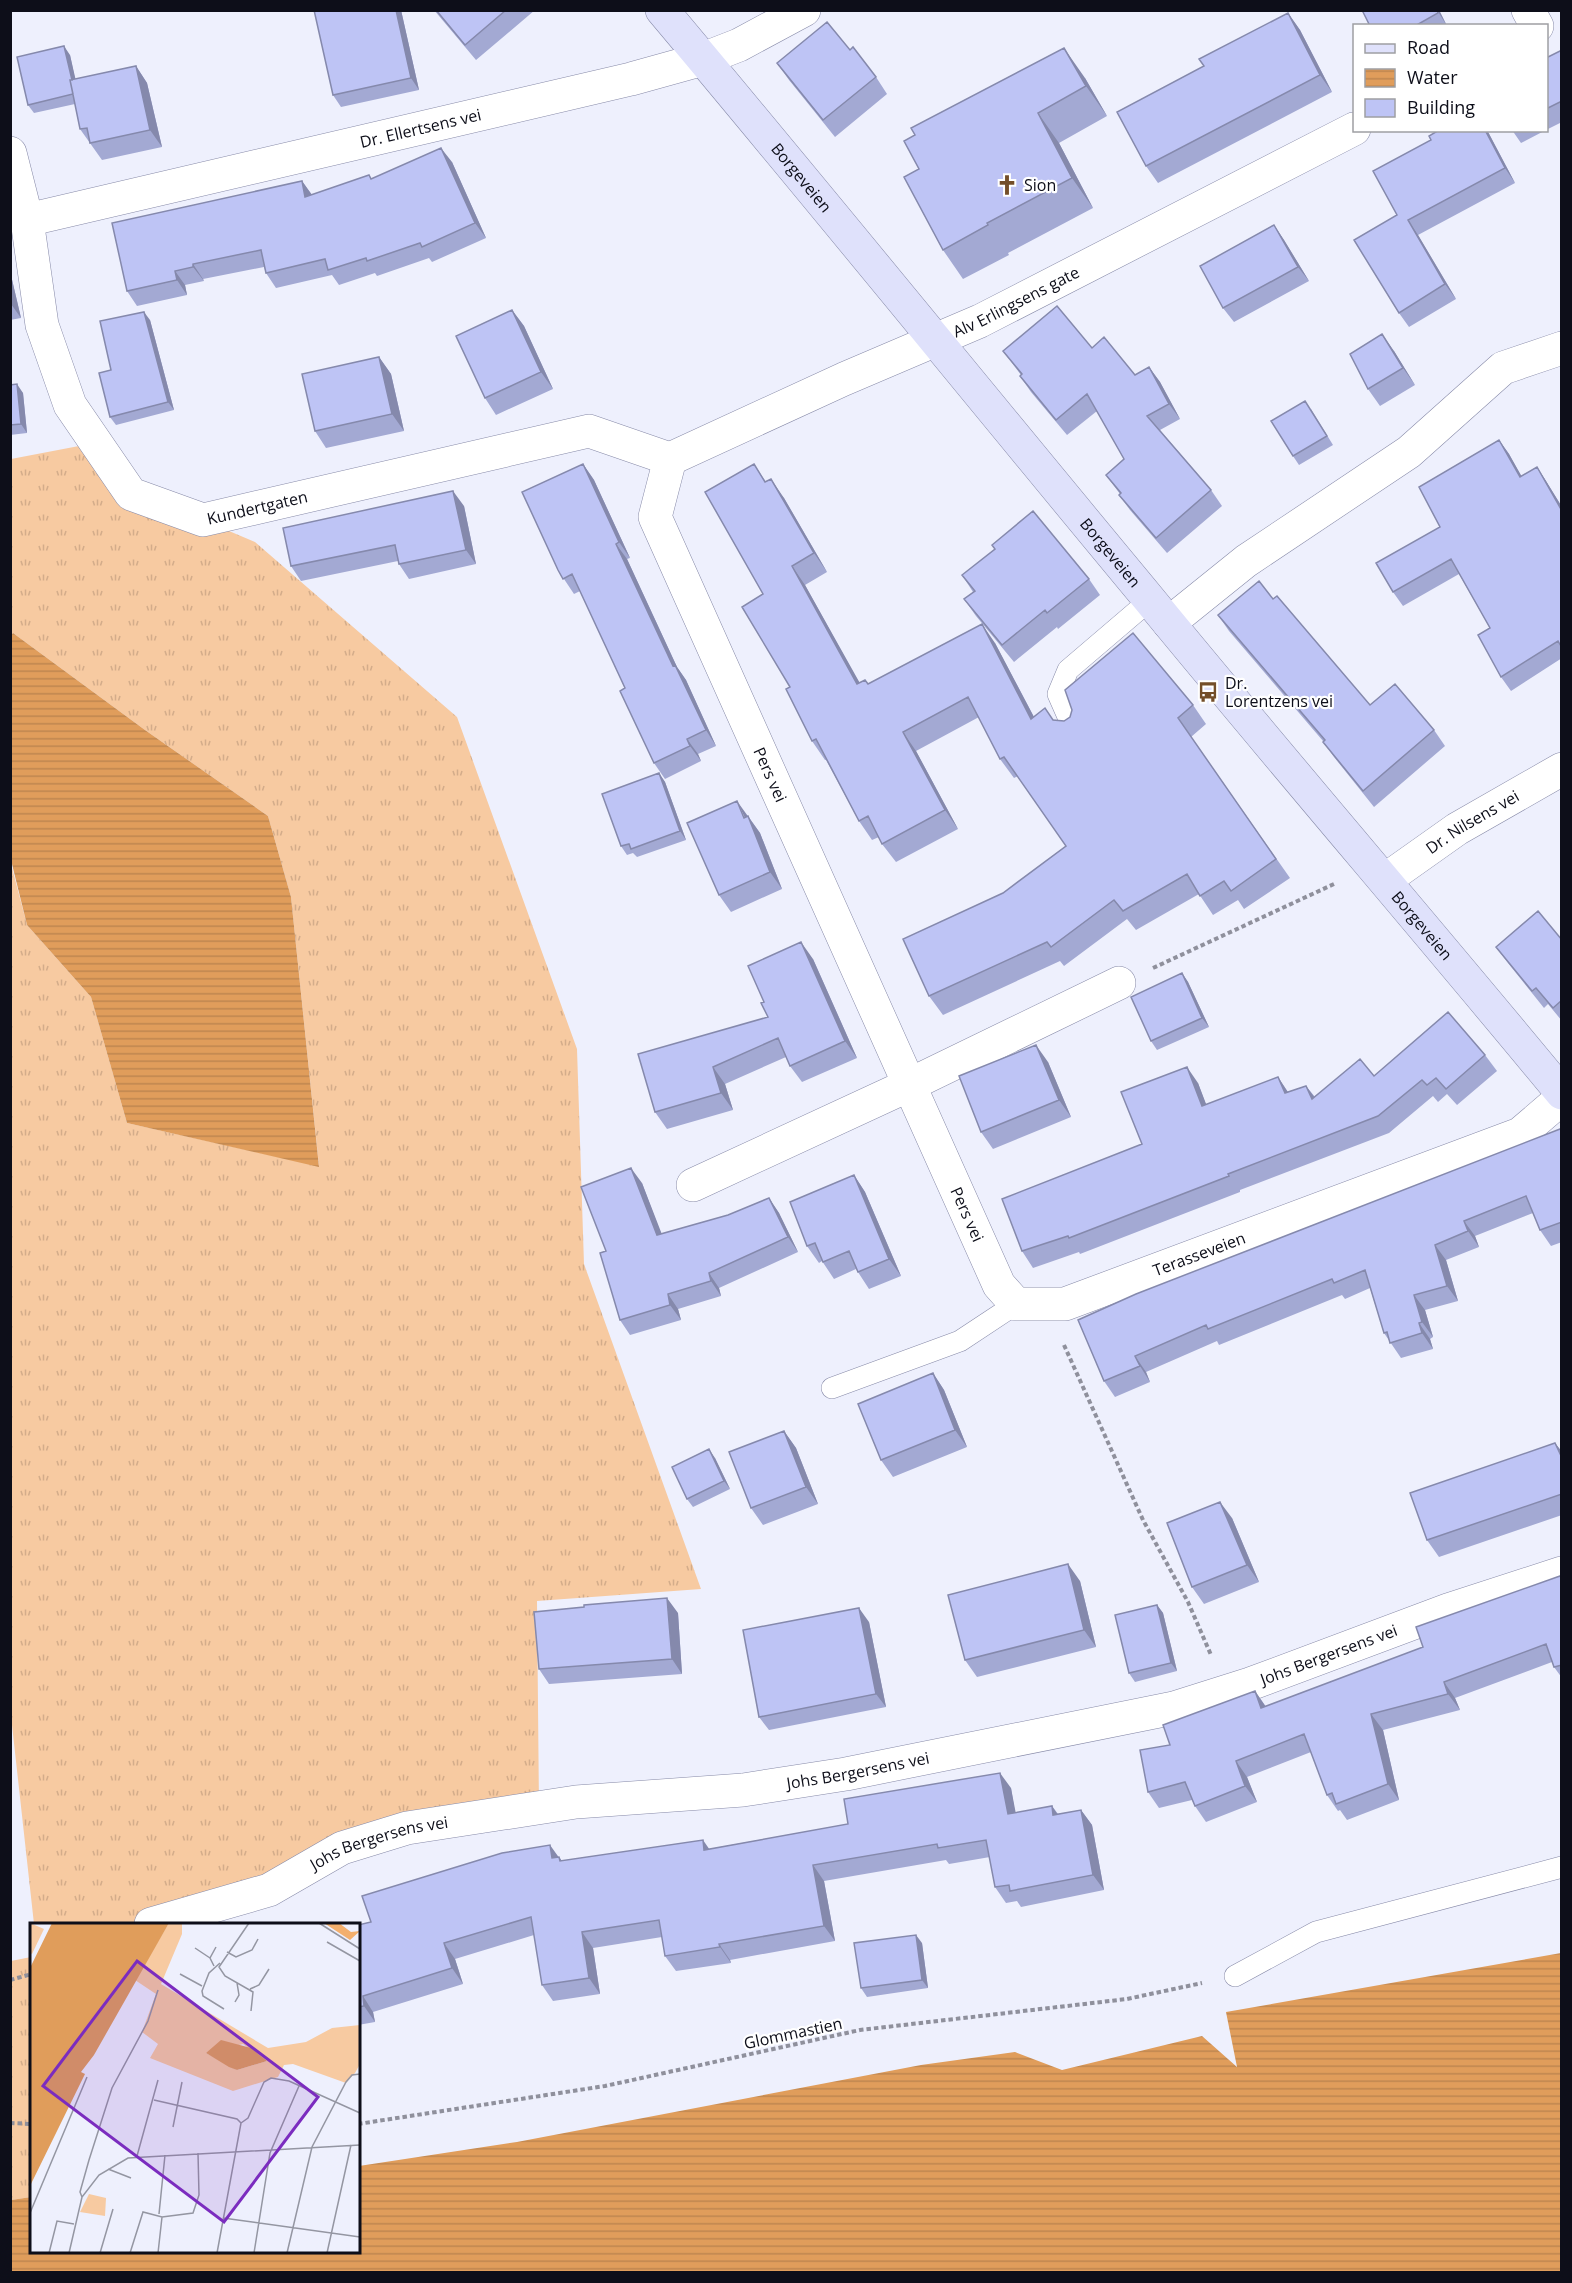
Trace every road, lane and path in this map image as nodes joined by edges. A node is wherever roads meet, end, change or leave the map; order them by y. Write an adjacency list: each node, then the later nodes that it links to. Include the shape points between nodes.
1 (662, 10): 7 (main road, Borgeveien)
2 (804, 10): 7 (street, Dr. Ellertsens vei, via 739,45)
3 (1528, 10): 5 (street)
4 (1562, 22): 6 (street)
5 (1536, 24)
6 (1548, 29)
7 (703, 59): 10 (street, Dr. Ellertsens vei, via 495,112); 11 (main road, Borgeveien)
8 (1353, 130): 11 (street, Alv Erlingsens gate)
9 (10, 153): 10 (street, Kundertgaten)
10 (27, 219): 13 (street, Kundertgaten, via 42,325 70,405 131,494 203,520 589,431)
11 (936, 340): 13 (street, Alv Erlingsens gate); 14 (main road, Borgeveien)
12 (1562, 348): 14 (street, via 1503,368 1409,452 1246,561)
13 (670, 459): 19 (street, Pers vei, via 656,517)
14 (1159, 612): 15 (lane, via 1068,670 1058,694); 17 (main road, Borgeveien)
15 (1073, 728)
16 (1562, 769): 17 (street, Dr. Nilsens vei)
17 (1379, 872): 18 (path, via 1301,901); 20 (main road, Borgeveien)
18 (1119, 983): 19 (street)
19 (909, 1085): 22 (street); 23 (street, Pers vei, via 999,1285)
20 (1562, 1093)
21 (1562, 1098): 23 (street, Terasseveien, via 1520,1134 1065,1304)
22 (693, 1185)
23 (1031, 1304): 24 (lane, Terasseveien, via 960,1341); 26 (path, via 1188,1602)
24 (832, 1388)
25 (1562, 1573): 26 (street, Johs Bergersens vei, via 1448,1610)
26 (1228, 1691): 28 (street, Johs Bergersens vei, via 1174,1708 846,1774 743,1790 576,1802 407,1828 342,1848 268,1890)
27 (1562, 1868): 30 (lane, via 1316,1932)
28 (154, 1923)
29 (30, 1975): 31 (path)
30 (1234, 1976): 34 (path, Glommastien, via 1127,1999 860,2031 605,2085)
31 (10, 1980)
32 (10, 2123): 33 (path)
33 (30, 2124)
34 (360, 2124)

